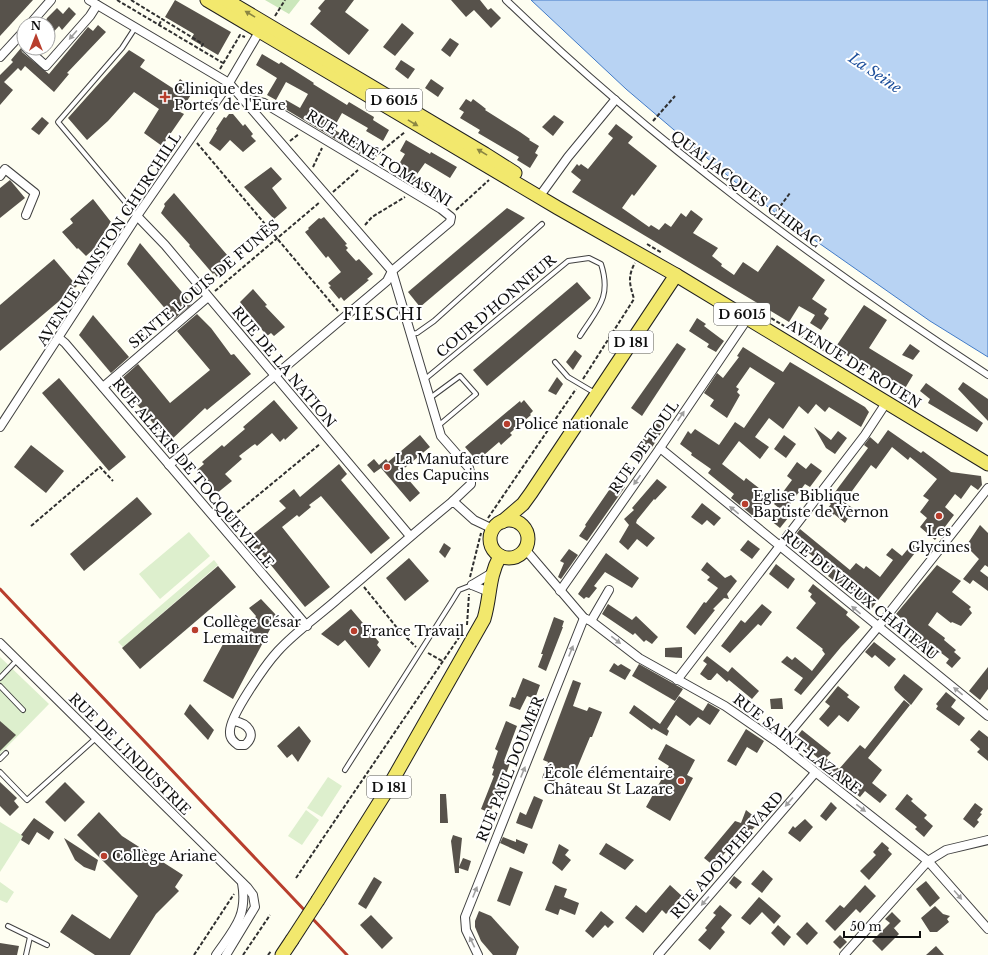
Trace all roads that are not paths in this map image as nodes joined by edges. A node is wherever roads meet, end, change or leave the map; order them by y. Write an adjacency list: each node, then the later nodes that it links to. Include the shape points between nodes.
1 (51, 0): 7 (street)
2 (89, 0): 6 (street)
3 (207, 0): 8 (main road, AVENUE DE ROUEN / D 6015)
4 (226, 0): 8 (main road, AVENUE DE ROUEN / D 6015, one-way to 4)
5 (506, 0): 17 (street, QUAI JACQUES CHIRAC)
6 (97, 5): 9 (street); 11 (street, one-way to 11)
7 (37, 16)
8 (266, 24): 15 (street, AVENUE WINSTON CHURCHILL); 19 (main road, AVENUE DE ROUEN / D 6015, via 377,96)
9 (136, 27): 15 (street); 21 (lane, via 122,48 58,122)
10 (16, 39): 14 (street)
11 (56, 55)
12 (35, 56): 13 (street, one-way to 12, via 46,66)
13 (55, 56)
14 (0, 57)
15 (228, 83): 16 (street); 21 (street, AVENUE WINSTON CHURCHILL)
16 (242, 98): 23 (street); 23 (street, RUE RENÉ TOMASINI, via 264,103 363,166 442,209 451,217 450,222)
17 (615, 100): 19 (street, via 568,156); 32 (street, QUAI JACQUES CHIRAC, via 768,223 895,314)
18 (0, 176): 20 (street, via 5,169 35,193)
19 (540, 195): 24 (main road, AVENUE DE ROUEN / D 6015, via 558,208)
20 (26, 215)
21 (137, 216): 25 (street, RUE DE LA NATION); 29 (street, AVENUE WINSTON CHURCHILL)
22 (542, 224): 27 (lane, via 434,321 417,333)
23 (392, 271): 27 (street); 31 (street, via 387,281)
24 (676, 275): 26 (main road, AVENUE DE ROUEN / D 6015); 35 (main road, D 181)
25 (208, 296): 31 (street, RUE DE LA NATION); 34 (street, SENTE LOUIS DE FUNÈS)
26 (748, 318): 37 (main road, AVENUE DE ROUEN / D 6015); 40 (street, RUE DE TOUL, one-way to 26)
27 (410, 334): 33 (street)
28 (580, 336): 33 (lane, COUR D'HONNEUR, via 605,296 601,264 589,258 568,261)
29 (59, 338): 34 (street, RUE ALEXIS DE TOCQUEVILLE); 39 (street, AVENUE WINSTON CHURCHILL)
30 (555, 362): 35 (lane, via 568,377)
31 (274, 375): 42 (street); 48 (street, RUE DE LA NATION)
32 (988, 375)
33 (424, 380): 36 (street)
34 (102, 387): 42 (street, RUE ALEXIS DE TOCQUEVILLE)
35 (597, 394): 45 (main road, D 181)
36 (430, 398): 38 (street); 38 (lane, via 460,376 476,394)
37 (886, 403): 41 (main road, AVENUE DE ROUEN / D 6015); 49 (street, via 865,435)
38 (438, 426): 44 (street, via 441,436 469,468 471,476 471,484)
39 (0, 427)
40 (660, 448): 49 (street, RUE DU VIEUX CHÂTEAU, one-way to 40); 54 (street, RUE DE TOUL, one-way to 54)
41 (988, 464)
42 (169, 465): 58 (street, RUE ALEXIS DE TOCQUEVILLE)
43 (988, 488): 59 (street)
44 (453, 501): 46 (street, via 474,520); 48 (street)
45 (523, 504): 46 (main road, D 181); 47 (main road)
46 (493, 526): 47 (main road, via 514,521); 51 (main road, via 490,535 491,547)
47 (522, 527): 50 (main road, via 527,538)
48 (410, 536): 58 (street)
49 (780, 546): 59 (street, RUE DU VIEUX CHÂTEAU, one-way to 49); 63 (street)
50 (525, 549): 51 (main road, via 512,558); 54 (street, RUE SAINT-LAZARE)
51 (500, 556): 52 (main road, D 181)
52 (492, 573): 53 (street); 56 (main road, D 181)
53 (471, 582): 56 (street); 72 (lane, via 460,590 450,603)
54 (560, 590): 57 (street, RUE SAINT-LAZARE)
55 (610, 590): 57 (street, RUE PAUL DOUMER)
56 (489, 592): 85 (main road, D 181, bridge, via 484,619 384,795)
57 (587, 619): 63 (street, RUE SAINT-LAZARE, one-way to 63, via 638,658); 86 (street, RUE PAUL DOUMER, one-way to 57, via 466,930 466,916)
58 (306, 626): 67 (street, via 264,667)
59 (878, 627): 66 (street, RUE DU VIEUX CHÂTEAU, one-way to 59); 69 (street)
60 (0, 642): 61 (street, RUE DE L'INDUSTRIE)
61 (17, 660): 62 (lane); 68 (street, RUE DE L'INDUSTRIE)
62 (0, 678)
63 (677, 680): 69 (street, RUE SAINT-LAZARE, via 725,706)
64 (0, 686): 65 (lane)
65 (23, 710)
66 (988, 716)
67 (234, 721)
68 (96, 738): 73 (lane, via 27,800); 77 (street, RUE DE L'INDUSTRIE)
69 (780, 744): 74 (street, RUE SAINT-LAZARE)
70 (6, 753): 71 (lane)
71 (0, 759)
72 (345, 770)
73 (0, 772)
74 (815, 773): 76 (street, RUE SAINT-LAZARE, one-way to 76); 87 (street, RUE ADOLPHE VARD, one-way to 87)
75 (988, 840): 76 (street, via 946,850)
76 (928, 861): 79 (street, RUE SAINT-LAZARE, one-way to 79); 88 (street)
77 (242, 883): 83 (street, via 244,910 238,924); 84 (street, RUE DE L'INDUSTRIE, via 256,903)
78 (8, 926): 80 (lane)
79 (988, 929)
80 (30, 937): 81 (lane); 82 (lane)
81 (47, 945)
82 (26, 955)
83 (216, 955)
84 (226, 955)
85 (282, 955)
86 (478, 955)
87 (658, 955)
88 (844, 955)

